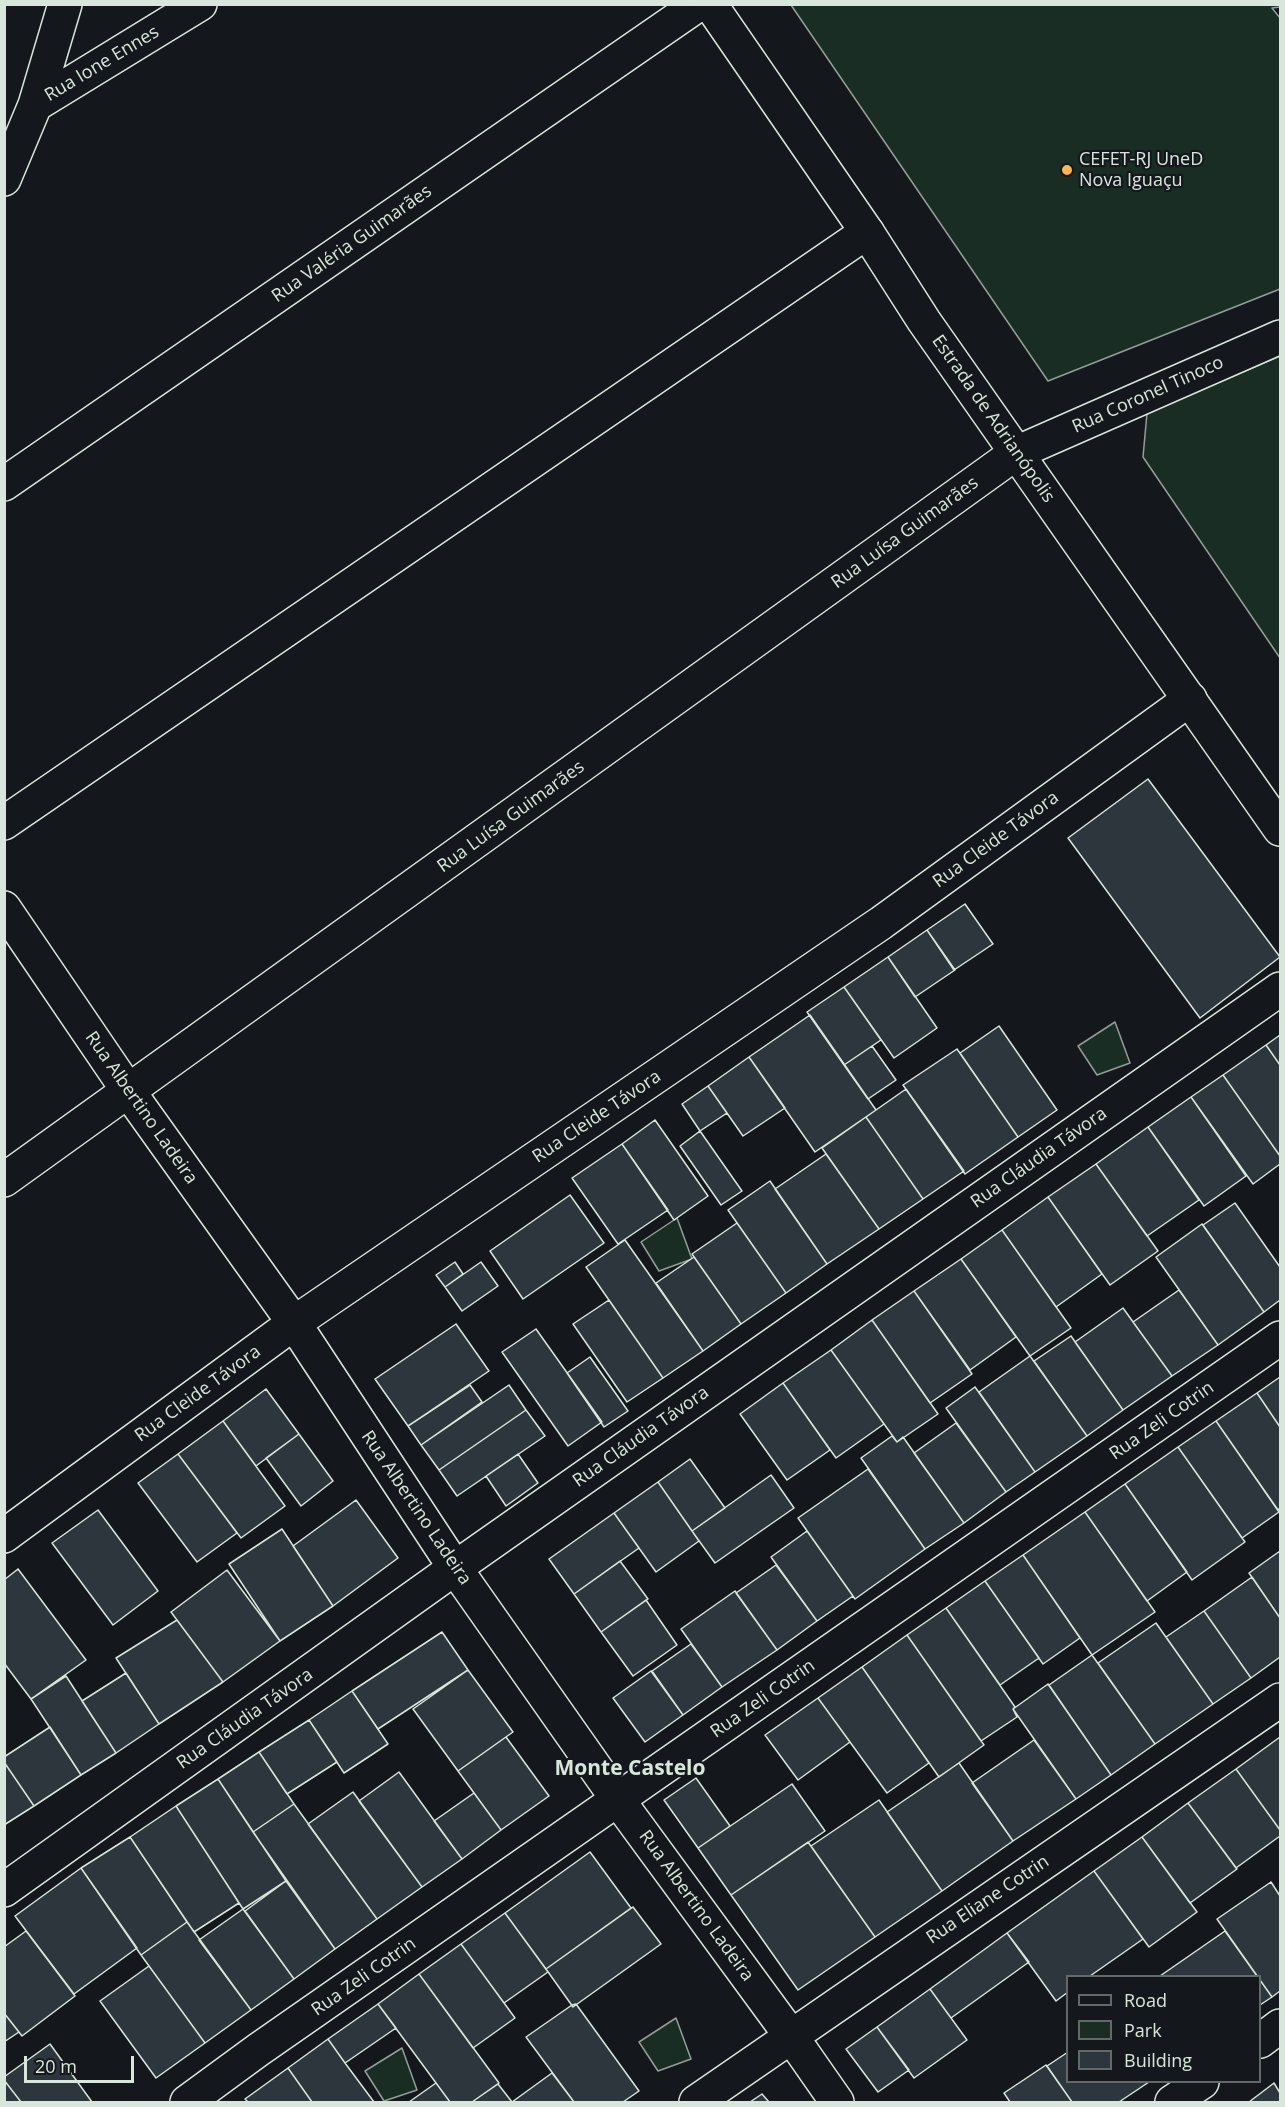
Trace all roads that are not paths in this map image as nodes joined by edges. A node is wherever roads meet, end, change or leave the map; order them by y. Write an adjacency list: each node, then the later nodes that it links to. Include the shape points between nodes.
1 (65, 4): 5 (street)
2 (200, 4): 5 (street, Rua Ione Ennes)
3 (699, 4): 10 (street, Rua Valéria Guimarães)
4 (710, 4): 7 (street, Estrada de Adrianópolis)
5 (35, 105): 6 (street)
6 (4, 179)
7 (867, 232): 9 (street, Estrada de Adrianópolis); 12 (street)
8 (1281, 337): 9 (street, Rua Coronel Tinoco)
9 (1017, 453): 11 (street, Estrada de Adrianópolis); 16 (street, Rua Luísa Guimarães)
10 (4, 484)
11 (1190, 699): 13 (street, Estrada de Adrianópolis); 18 (street, Rua Cleide Távora, via 881,923)
12 (4, 823)
13 (1281, 829)
14 (4, 908): 16 (street, Rua Albertino Ladeira)
15 (1281, 989): 21 (street, Rua Cláudia Távora)
16 (129, 1092): 17 (street, Rua Luísa Guimarães); 18 (street, Rua Albertino Ladeira)
17 (4, 1180)
18 (294, 1323): 20 (street, Rua Cleide Távora); 21 (street, Rua Albertino Ladeira)
19 (1281, 1338): 23 (street, Rua Zeli Cotrin)
20 (4, 1536)
21 (455, 1568): 23 (street, Rua Albertino Ladeira); 24 (street, Rua Cláudia Távora)
22 (1281, 1700): 26 (street, Rua Eliane Cotrin)
23 (618, 1800): 26 (street, Rua Albertino Ladeira); 29 (street, Rua Zeli Cotrin)
24 (4, 1890)
25 (1281, 2026): 27 (street)
26 (791, 2036): 30 (street, Rua Eliane Cotrin); 31 (street, Rua Albertino Ladeira)
27 (1261, 2039)
28 (1201, 2083): 32 (street)
29 (187, 2103)
30 (696, 2103)
31 (837, 2103)
32 (1172, 2103)

